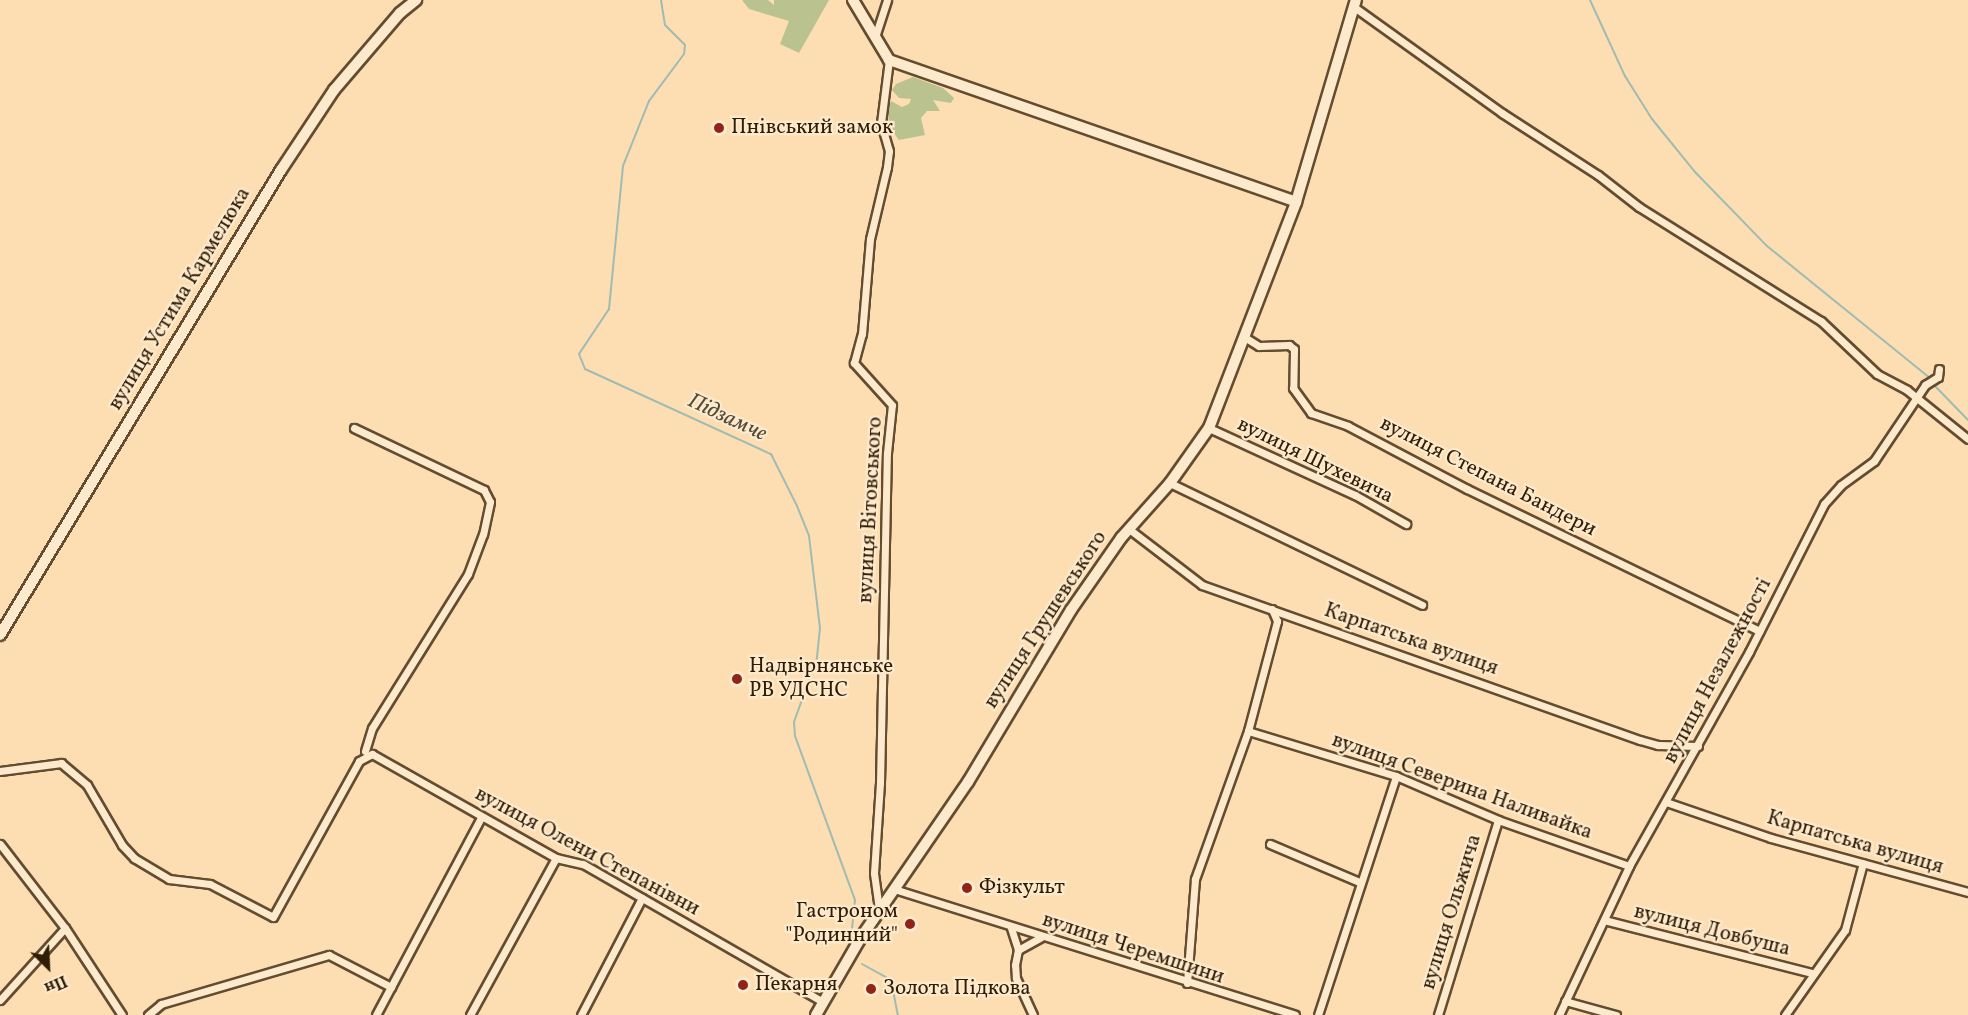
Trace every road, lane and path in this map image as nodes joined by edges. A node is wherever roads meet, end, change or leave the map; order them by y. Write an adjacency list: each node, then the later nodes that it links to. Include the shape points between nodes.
1 (416, 0): 20 (street, вулиця Устима Кармелюка, via 400,13 334,90 281,170)
2 (853, 0): 5 (street)
3 (887, 0): 5 (street)
4 (1355, 3): 7 (street, вулиця Грушевського); 10 (street, via 1502,113 1598,175 1639,207 1821,321 1877,374)
5 (875, 37): 6 (street)
6 (890, 60): 7 (street); 38 (street, вулиця Вітовського, via 881,123 888,161 870,239 862,334 854,363 892,405 887,453 880,783 874,873)
7 (1296, 202): 8 (street, вулиця Грушевського)
8 (1246, 338): 12 (street, вулиця Грушевського); 19 (street, вулиця Степана Бандери, via 1259,346 1289,345 1294,350 1293,388 1311,414 1348,426 1467,489)
9 (1939, 369): 10 (street, вулиця Незалежності, via 1938,377)
10 (1916, 399): 13 (street); 19 (street, вулиця Незалежності, via 1874,461 1841,485 1824,504)
11 (354, 428): 23 (street, via 484,490 490,502 468,574 372,728)
12 (1209, 428): 14 (street, вулиця Грушевського); 15 (street, вулиця Шухевича, via 1355,495)
13 (1968, 439)
14 (1170, 483): 16 (street, вулиця Грушевського); 17 (street)
15 (1406, 524)
16 (1129, 529): 18 (street, Карпатська вулиця, via 1202,585); 35 (street, вулиця Грушевського, via 1071,610 968,782)
17 (1422, 605)
18 (1272, 609): 21 (street, via 1277,621); 22 (street, Карпатська вулиця, via 1640,740 1658,745)
19 (1759, 631): 22 (street, вулиця Незалежності)
20 (0, 635)
21 (1248, 731): 25 (street, вулиця Северина Наливайка); 45 (street, via 1196,879)
22 (1698, 746): 26 (street, вулиця Незалежності)
23 (365, 753): 24 (street, via 273,917 210,884 170,879 134,858 122,845 87,785 61,763); 27 (street, вулиця Олени Степанівни)
24 (0, 771)
25 (1396, 776): 28 (street, вулиця Северина Наливайка); 34 (street)
26 (1666, 802): 32 (street, Карпатська вулиця); 33 (street, вулиця Незалежності)
27 (482, 816): 31 (street, вулиця Олени Степанівни); 46 (street)
28 (1498, 820): 33 (street, вулиця Северина Наливайка); 61 (street, вулиця Ольжича)
29 (0, 844): 41 (street)
30 (1270, 844): 34 (street)
31 (556, 858): 37 (street, вулиця Олени Степанівни, via 583,864); 54 (street)
32 (1863, 863): 36 (street, Карпатська вулиця); 44 (street, via 1845,930)
33 (1629, 866): 39 (street, вулиця Незалежності)
34 (1359, 882): 60 (street)
35 (894, 889): 38 (street, вулиця Грушевського); 40 (street, вулиця Черемшини)
36 (1968, 892)
37 (642, 898): 49 (street, вулиця Олени Степанівни); 55 (street)
38 (879, 909): 49 (street, вулиця Грушевського)
39 (1604, 920): 44 (street, вулиця Довбуша); 48 (street, вулиця Незалежності)
40 (1011, 927): 42 (street, вулиця Черемшини); 43 (street)
41 (65, 928): 47 (street); 51 (street)
42 (1041, 937): 43 (street); 45 (street, вулиця Черемшини)
43 (1018, 950): 57 (street, via 1016,978)
44 (1812, 973): 64 (street)
45 (1187, 983): 50 (street, вулиця Черемшини)
46 (391, 987): 52 (street, via 329,955 161,1004); 53 (street)
47 (0, 1000)
48 (1564, 1001): 62 (street, вулиця Незалежності); 63 (street)
49 (823, 1002): 56 (street, вулиця Грушевського)
50 (1263, 1007): 58 (street); 59 (street, вулиця Черемшини)
51 (122, 1015)
52 (148, 1015)
53 (376, 1015)
54 (470, 1015)
55 (581, 1015)
56 (816, 1015)
57 (1033, 1015)
58 (1266, 1015)
59 (1295, 1015)
60 (1318, 1015)
61 (1438, 1015)
62 (1559, 1015)
63 (1616, 1015)
64 (1785, 1015)

